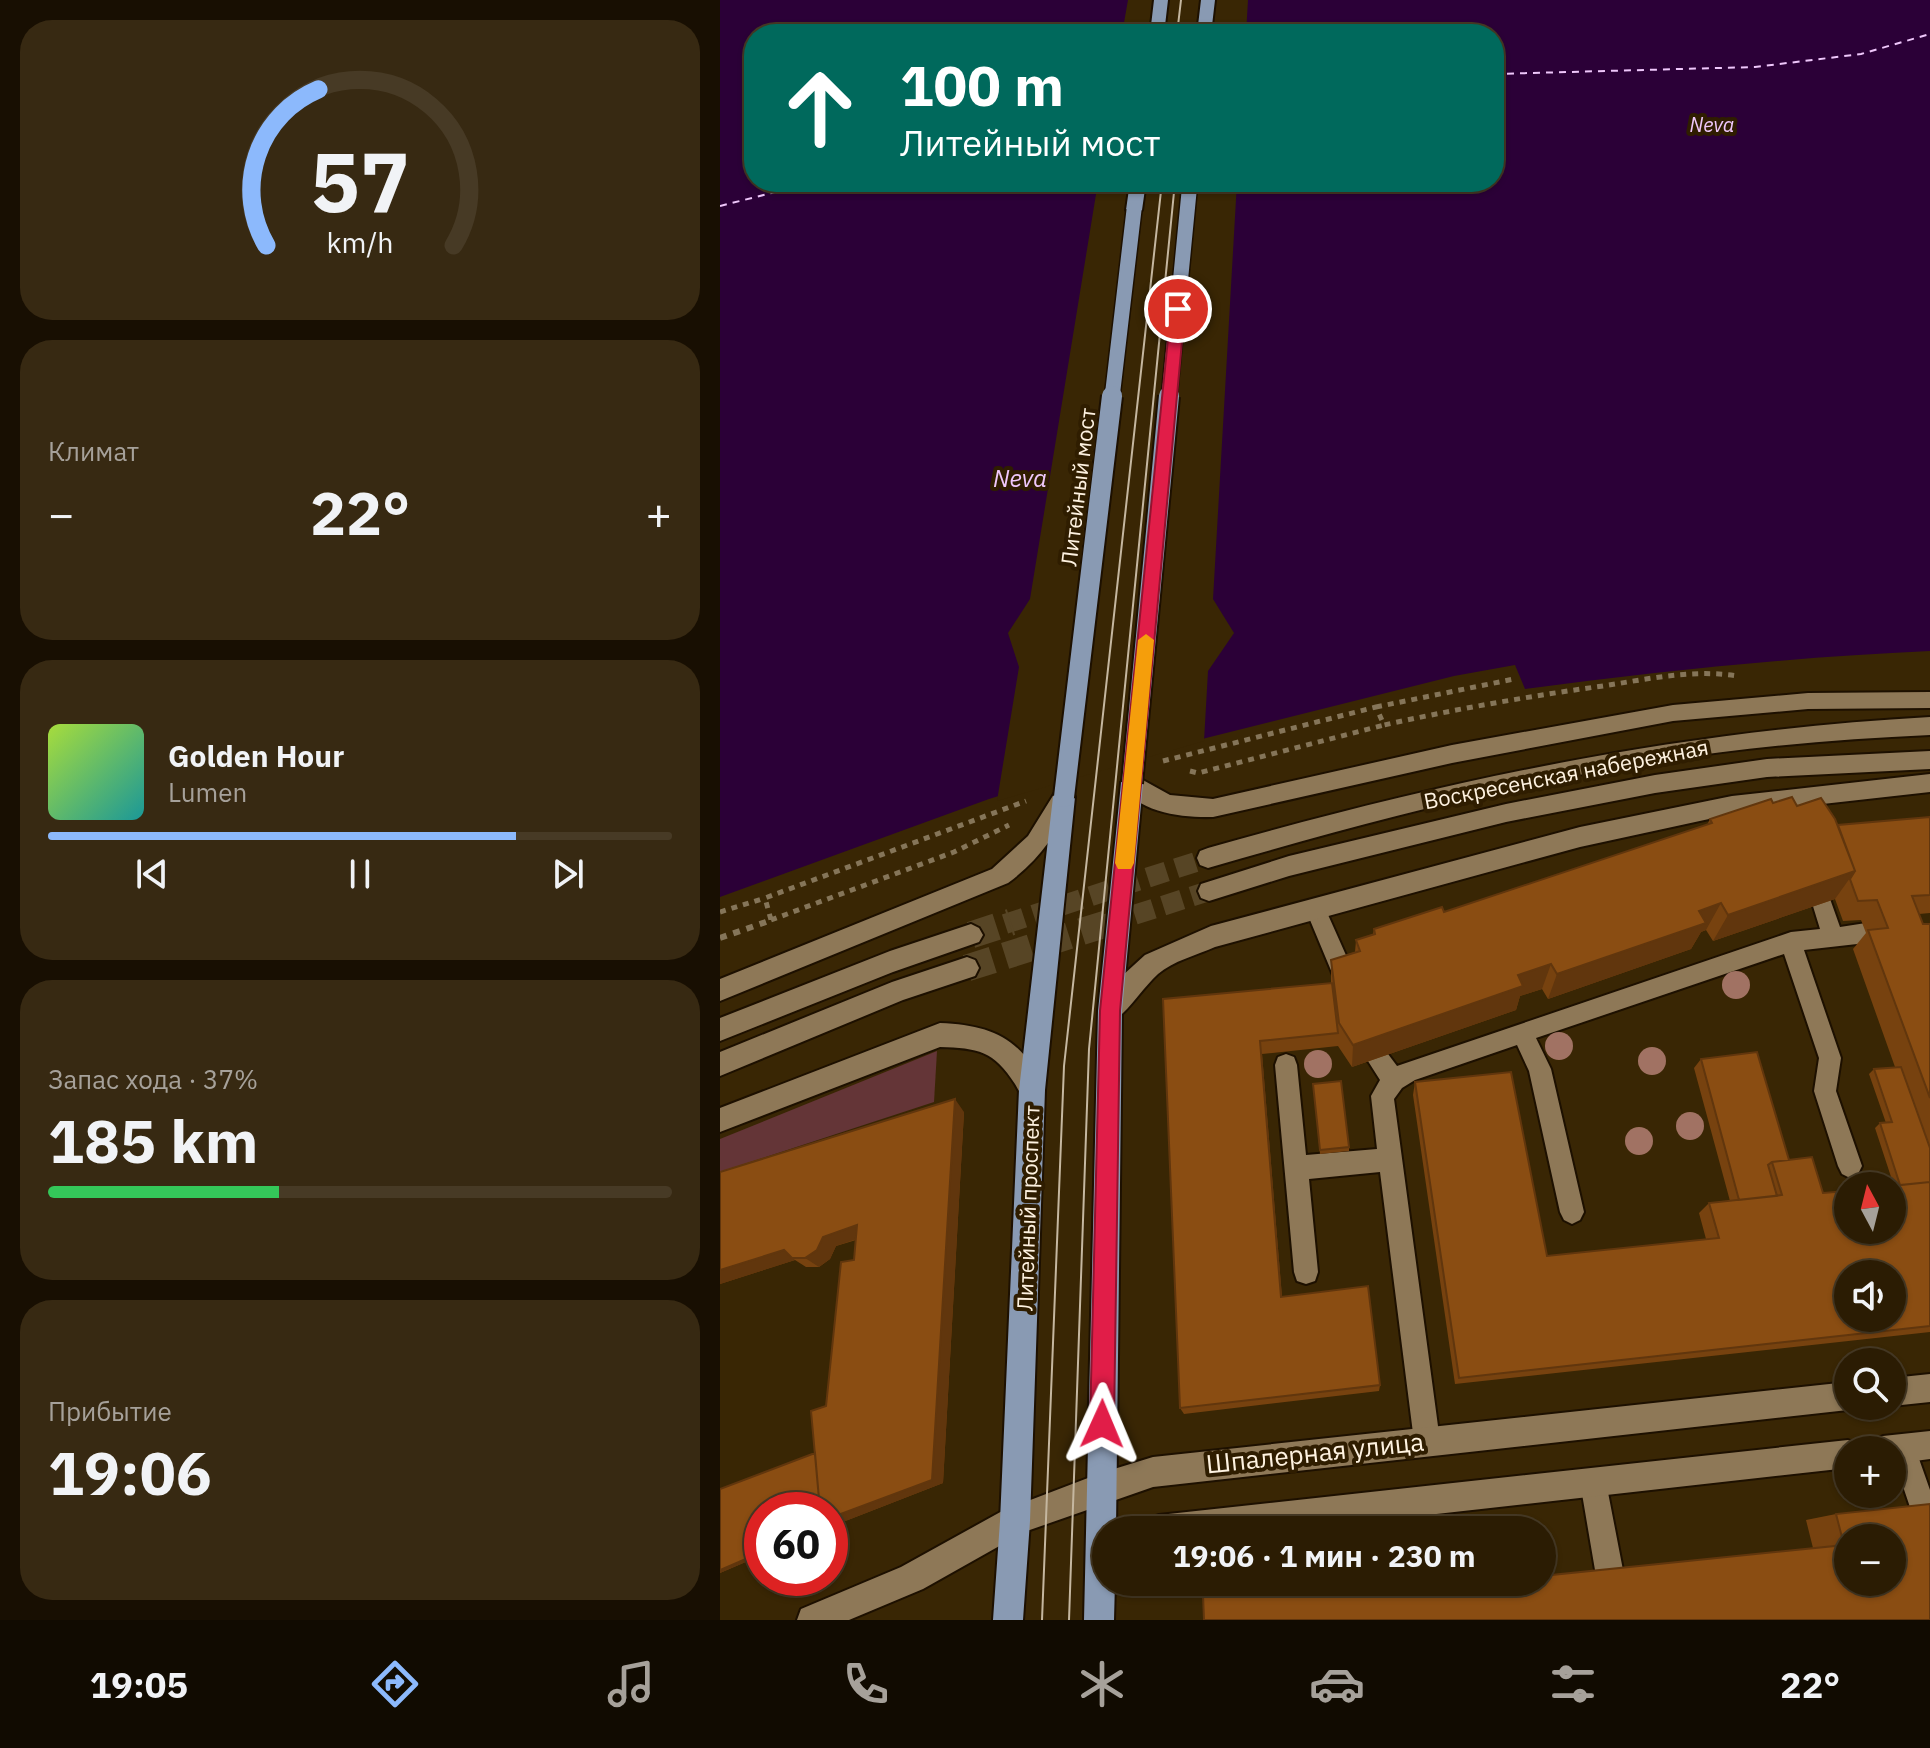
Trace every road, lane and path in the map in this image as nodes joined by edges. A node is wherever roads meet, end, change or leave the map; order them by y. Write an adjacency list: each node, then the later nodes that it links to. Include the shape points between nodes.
1 (1161, 0): 3 (main road)
2 (1208, 0): 4 (main road)
3 (1158, 24)
4 (1205, 24)
5 (1137, 192): 18 (main road, Литейный мост, bridge)
6 (1189, 192): 16 (main road, bridge)
7 (1738, 676): 11 (path, via 1720,672 1662,677)
8 (1514, 679): 10 (path)
9 (1930, 700): 16 (main road, via 1808,701 1673,713 1452,754 1213,808 1156,802)
10 (1376, 707): 11 (path); 14 (path)
11 (1384, 725): 15 (path)
12 (1930, 726): 21 (main road, Воскресенская набережная, via 1751,740 1623,759 1330,822)
13 (1930, 760): 22 (main road, Воскресенская набережная, via 1767,768 1655,784 1506,813)
14 (1160, 761)
15 (1190, 771)
16 (1132, 783): 36 (main road)
17 (1930, 783): 25 (main road, via 1774,809 1732,805 1580,837)
18 (1064, 797): 35 (main road, via 1047,834 1000,876); 43 (main road, Литейный проспект)
19 (1028, 801): 23 (path)
20 (1017, 821): 27 (path, via 954,852)
21 (1208, 858)
22 (1209, 891)
23 (765, 898): 26 (path); 27 (path)
24 (1822, 903): 30 (lane)
25 (1315, 908): 34 (lane); 36 (main road, via 1211,937 1153,963)
26 (720, 912)
27 (771, 920): 31 (path)
28 (1866, 933): 30 (lane)
29 (971, 935): 37 (main road)
30 (1833, 937): 32 (lane)
31 (720, 938)
32 (1791, 942): 38 (lane); 46 (lane, via 1830,1058 1825,1091)
33 (967, 968): 40 (main road)
34 (1346, 980)
35 (720, 990)
36 (1110, 1011): 57 (main road)
37 (720, 1030)
38 (1522, 1033): 42 (lane); 48 (lane, via 1540,1069)
39 (1377, 1058): 42 (lane)
40 (720, 1064)
41 (1286, 1065): 47 (lane)
42 (1394, 1080): 45 (lane, via 1382,1096)
43 (1032, 1090): 44 (main road, via 1014,1058 995,1044 973,1035 940,1035); 61 (main road, Литейный проспект)
44 (720, 1120)
45 (1390, 1160): 47 (lane); 53 (lane)
46 (1850, 1166)
47 (1296, 1168): 49 (lane)
48 (1572, 1212)
49 (1306, 1272)
50 (1930, 1388): 51 (main road)
51 (1906, 1391)
52 (1834, 1397): 53 (main road, Шпалерная улица)
53 (1427, 1441): 57 (main road, Шпалерная улица, via 1153,1472)
54 (1906, 1451): 58 (lane)
55 (1834, 1456): 56 (main road)
56 (1593, 1482): 60 (main road); 62 (lane)
57 (1101, 1488): 59 (main road); 61 (main road, Шпалерная улица)
58 (1922, 1507)
59 (1102, 1516)
60 (1286, 1516)
61 (1015, 1521): 64 (main road, Шпалерная улица, via 912,1578); 65 (main road, Литейный проспект)
62 (1609, 1570)
63 (1100, 1596): 66 (main road)
64 (812, 1620)
65 (1008, 1620)
66 (1099, 1620)

